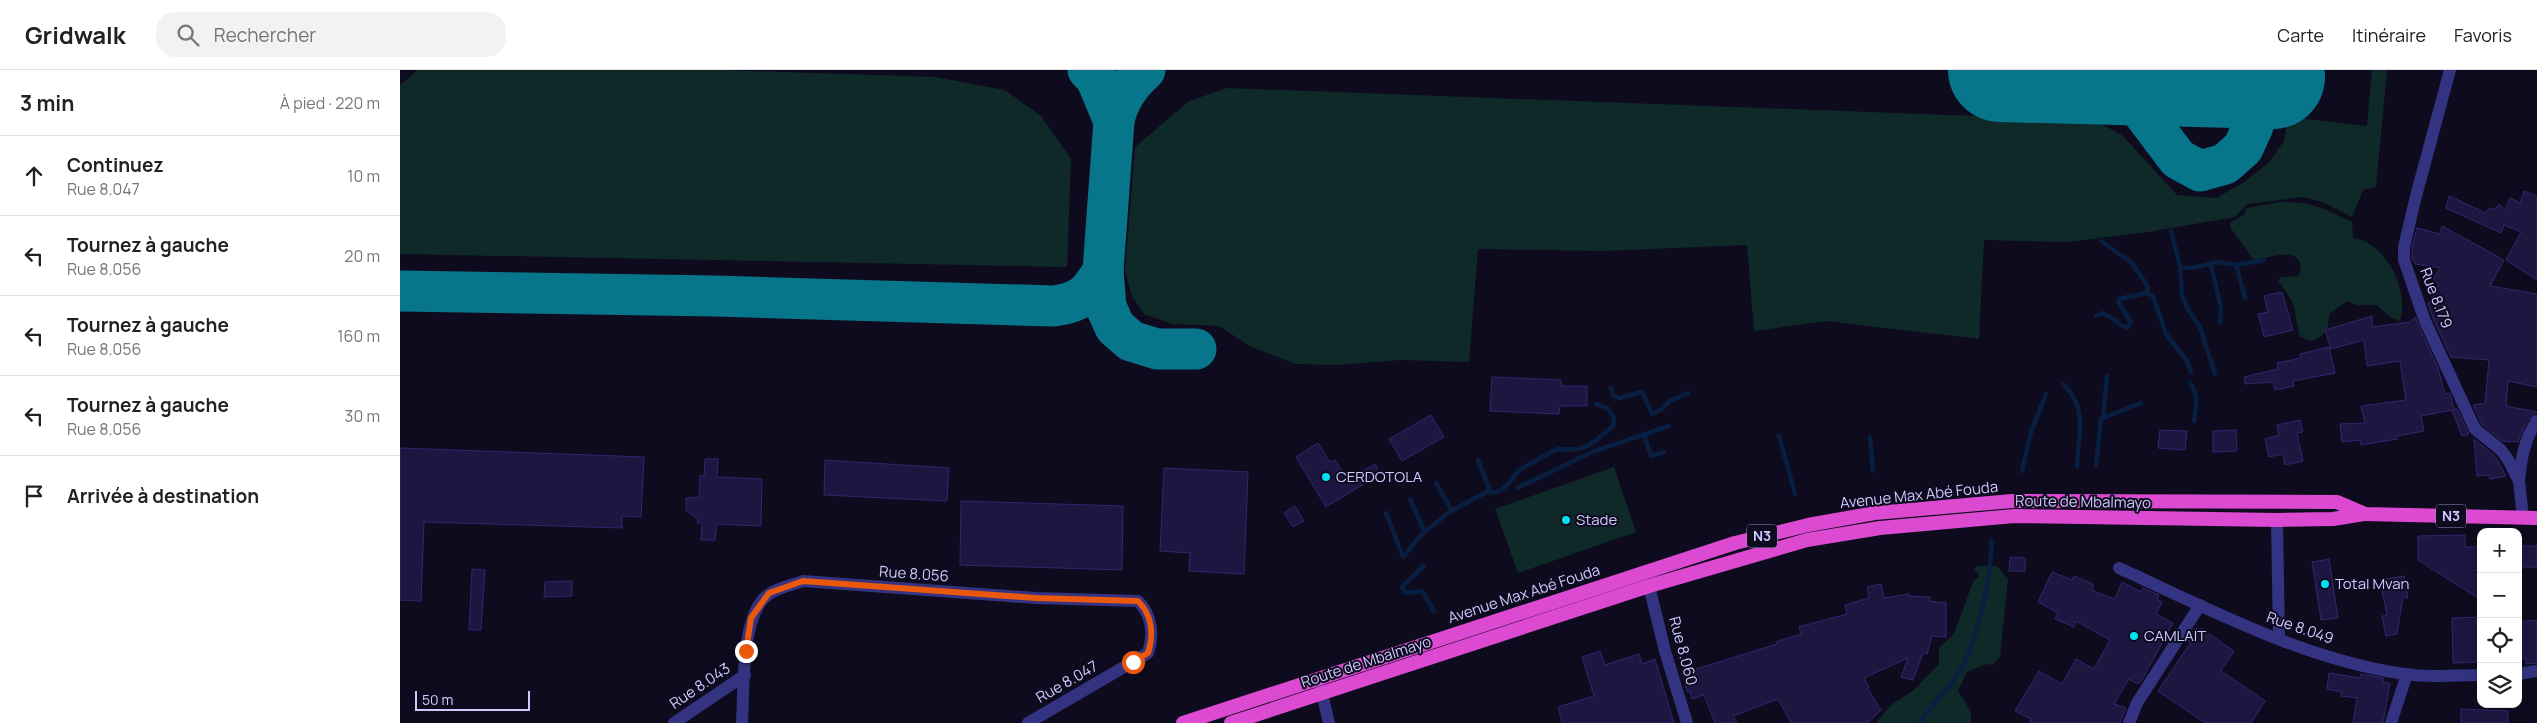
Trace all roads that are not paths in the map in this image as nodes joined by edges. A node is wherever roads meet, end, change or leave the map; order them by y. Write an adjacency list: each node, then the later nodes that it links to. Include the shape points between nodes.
1 (2450, 70): 3 (street, Rue 8.179, via 2416,196 2404,260 2425,321 2475,429 2501,450)
2 (2537, 421): 3 (street, via 2521,457)
3 (2519, 481): 5 (street, Rue 8.179)
4 (2365, 514): 5 (highway, Avenue Max Abé Fouda / N3); 6 (highway, Route de Mbalmayo / N3, via 2333,520); 17 (highway, Avenue Max Abé Fouda / N3, via 2337,502 2012,501 1874,513 1735,543)
5 (2530, 518)
6 (2277, 520): 8 (highway, Route de Mbalmayo / N3, via 2014,516 1880,528 1807,540); 10 (street)
7 (2119, 568): 9 (street, Rue 8.049)
8 (1649, 586): 18 (highway, Route de Mbalmayo / N3); 25 (street, Rue 8.060)
9 (2200, 605): 10 (street, Rue 8.049); 26 (street, via 2137,703)
10 (2279, 639): 13 (street, Rue 8.049, via 2316,654)
11 (1148, 653): 16 (street, Rue 8.056, via 1152,640 1148,611 1138,601 1036,598 803,581 769,593 751,618); 21 (street, Rue 8.047)
12 (2537, 672): 15 (street)
13 (2407, 674): 14 (street, Rue 8.049); 27 (street)
14 (2477, 674)
15 (2522, 674)
16 (745, 675): 19 (street, Rue 8.043); 20 (street, Rue 8.056)
17 (1318, 678): 18 (street); 22 (highway, Avenue Max Abé Fouda / N3)
18 (1322, 693): 23 (highway, Route de Mbalmayo / N3); 24 (street)
19 (674, 723)
20 (742, 723)
21 (1028, 723)
22 (1183, 723)
23 (1230, 723)
24 (1328, 723)
25 (1687, 723)
26 (2129, 723)
27 (2391, 723)

